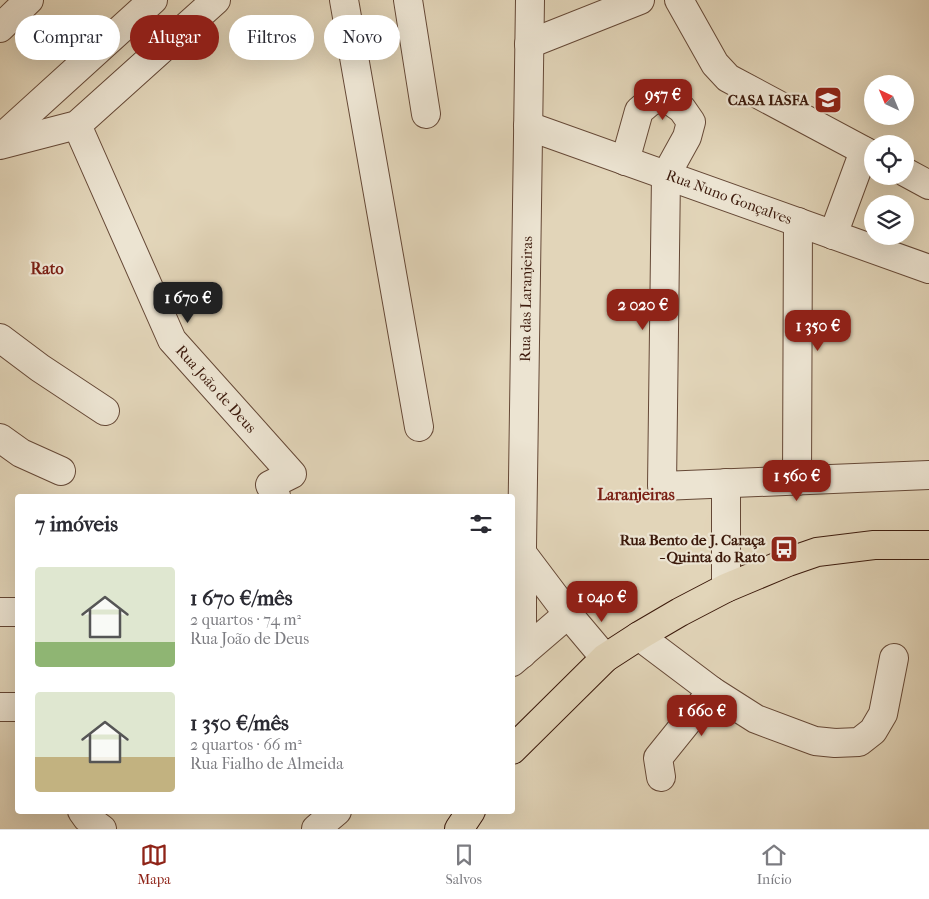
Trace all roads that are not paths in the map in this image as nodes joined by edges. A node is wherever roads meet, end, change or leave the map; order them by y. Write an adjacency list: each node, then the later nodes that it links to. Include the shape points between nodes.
1 (29, 0): 9 (street)
2 (153, 0): 14 (street)
3 (216, 0): 12 (street)
4 (344, 0): 27 (street)
5 (408, 0): 11 (street)
6 (530, 0): 10 (street, Rua das Laranjeiras)
7 (640, 0): 10 (street)
8 (679, 0): 16 (street, via 715,64 728,78)
9 (0, 28)
10 (530, 44): 13 (street, Rua das Laranjeiras)
11 (426, 114)
12 (78, 125): 15 (street); 33 (street, Rua João de Deus, via 172,340 292,474 270,484)
13 (528, 126): 17 (street, Rua Nuno Gonçalves); 35 (street, Rua das Laranjeiras)
14 (0, 139)
15 (0, 145)
16 (864, 151)
17 (625, 160): 19 (street, Rua Nuno Gonçalves); 19 (street, via 639,111 652,100 668,99 682,109 690,122 687,137)
18 (864, 163): 23 (street)
19 (666, 175): 22 (street, Rua Nuno Gonçalves); 32 (street, via 662,486)
20 (914, 177): 21 (street)
21 (929, 185)
22 (798, 222): 23 (street, Rua Nuno Gonçalves); 31 (street)
23 (834, 235): 24 (street, Rua Nuno Gonçalves)
24 (929, 269)
25 (0, 338): 26 (street)
26 (106, 411)
27 (419, 428)
28 (0, 438): 29 (street, via 21,453)
29 (61, 471)
30 (929, 475): 31 (street)
31 (797, 481): 32 (street)
32 (726, 483): 36 (street)
33 (275, 494)
34 (929, 545): 36 (main road, via 874,545 817,552)
35 (519, 549): 39 (street); 41 (street, Rua das Laranjeiras)
36 (726, 588): 40 (main road)
37 (0, 612): 38 (street)
38 (15, 612)
39 (568, 614): 41 (street); 42 (street)
40 (639, 636): 42 (main road); 44 (street)
41 (517, 658)
42 (605, 658): 47 (main road)
43 (894, 658): 44 (street, via 883,714 873,731 859,742 815,741 756,719)
44 (712, 690): 48 (street, via 658,758)
45 (15, 706): 46 (street)
46 (0, 707)
47 (515, 747)
48 (662, 777)
49 (84, 814): 51 (street)
50 (468, 814): 52 (main road)
51 (102, 829)
52 (459, 829)

